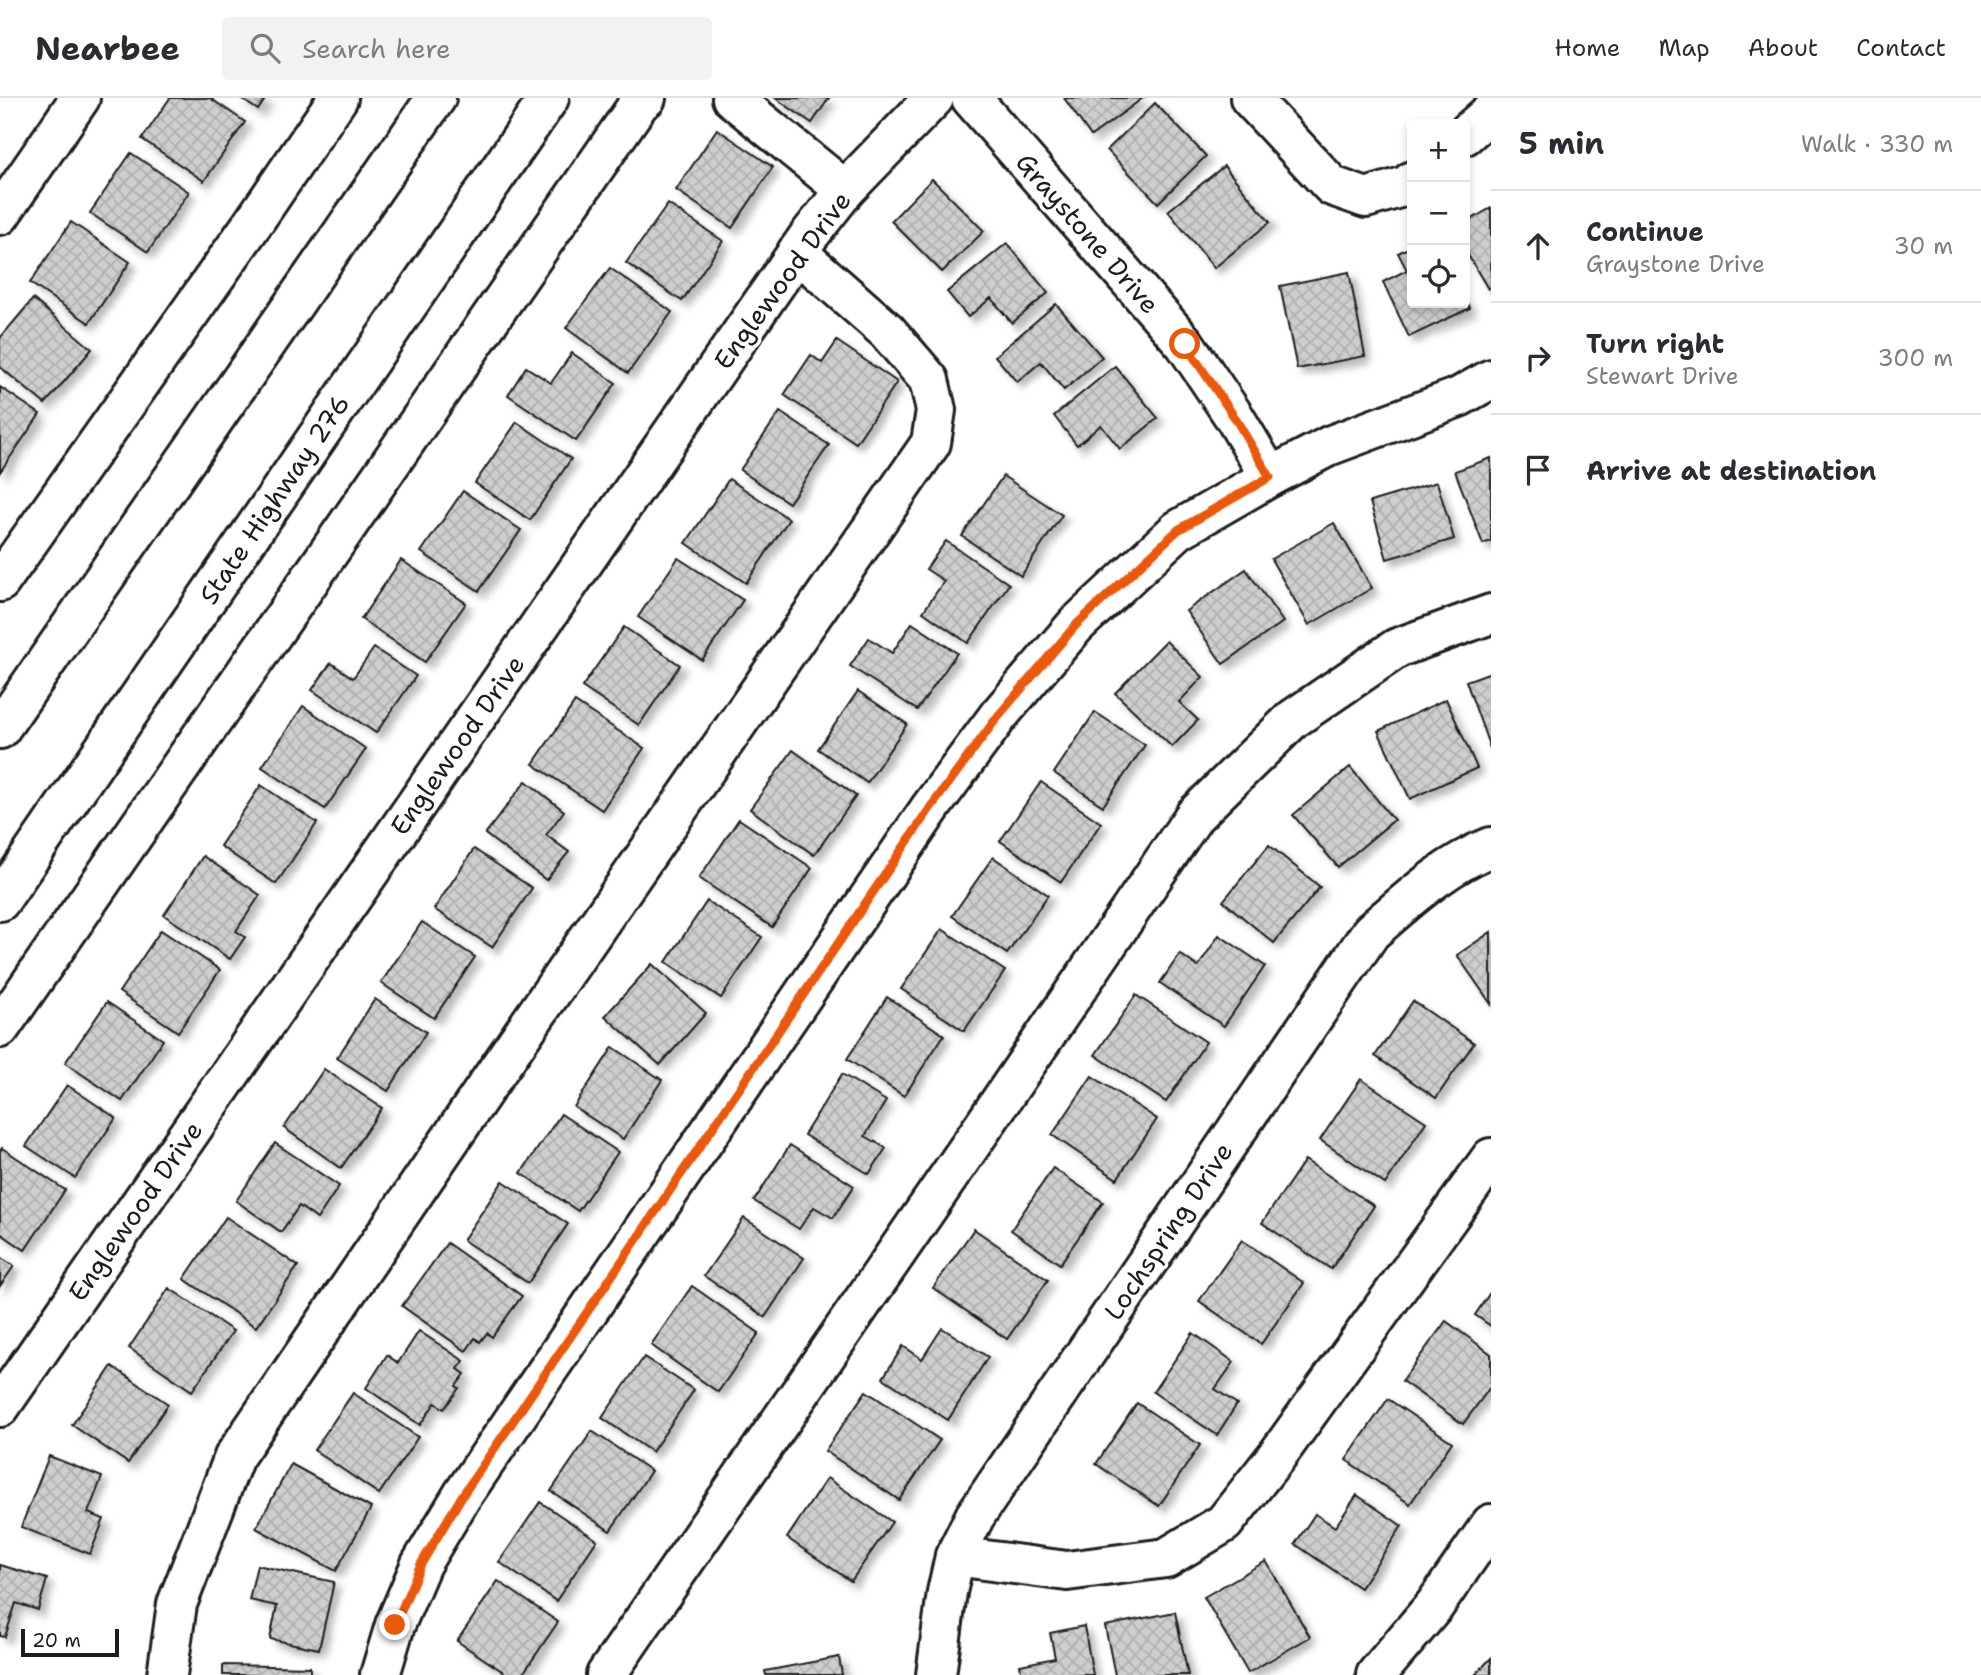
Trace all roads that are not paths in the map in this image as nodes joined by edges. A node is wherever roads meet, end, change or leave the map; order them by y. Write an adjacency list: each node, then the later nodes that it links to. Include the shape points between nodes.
1 (80, 98): 14 (street)
2 (338, 98): 18 (street)
3 (436, 98): 20 (street)
4 (549, 98): 22 (street, State Highway 276)
5 (646, 98): 23 (street)
6 (732, 98): 13 (street)
7 (934, 98): 13 (street, Englewood Drive)
8 (971, 98): 17 (street, Graystone Drive, via 1185,344)
9 (1250, 98): 12 (street, via 1332,186 1366,198)
10 (1491, 112): 11 (street)
11 (1470, 131)
12 (1411, 182)
13 (845, 190): 15 (street, Englewood Drive)
14 (0, 215)
15 (797, 252): 25 (street, Englewood Drive); 28 (street, via 887,331 929,380 936,410 930,443 234,1457 177,1604)
16 (1491, 379): 17 (street, via 1459,397 1331,445)
17 (1270, 477): 29 (street, via 1178,530 1076,625 999,715 931,807 462,1496 421,1564)
18 (0, 582)
19 (1491, 614): 30 (street, via 1385,656 1293,719 1195,815)
20 (0, 729)
21 (1491, 847): 27 (street, Lochspring Drive, via 1424,886 1371,932 983,1505)
22 (0, 901)
23 (0, 1028)
24 (1491, 1158): 27 (street, via 1224,1523 1166,1558 1066,1571)
25 (0, 1407)
26 (1491, 1524): 32 (street, via 1436,1605)
27 (955, 1556): 31 (street, Lochspring Drive)
28 (167, 1675)
29 (380, 1675)
30 (606, 1675)
31 (936, 1675)
32 (1376, 1675)

